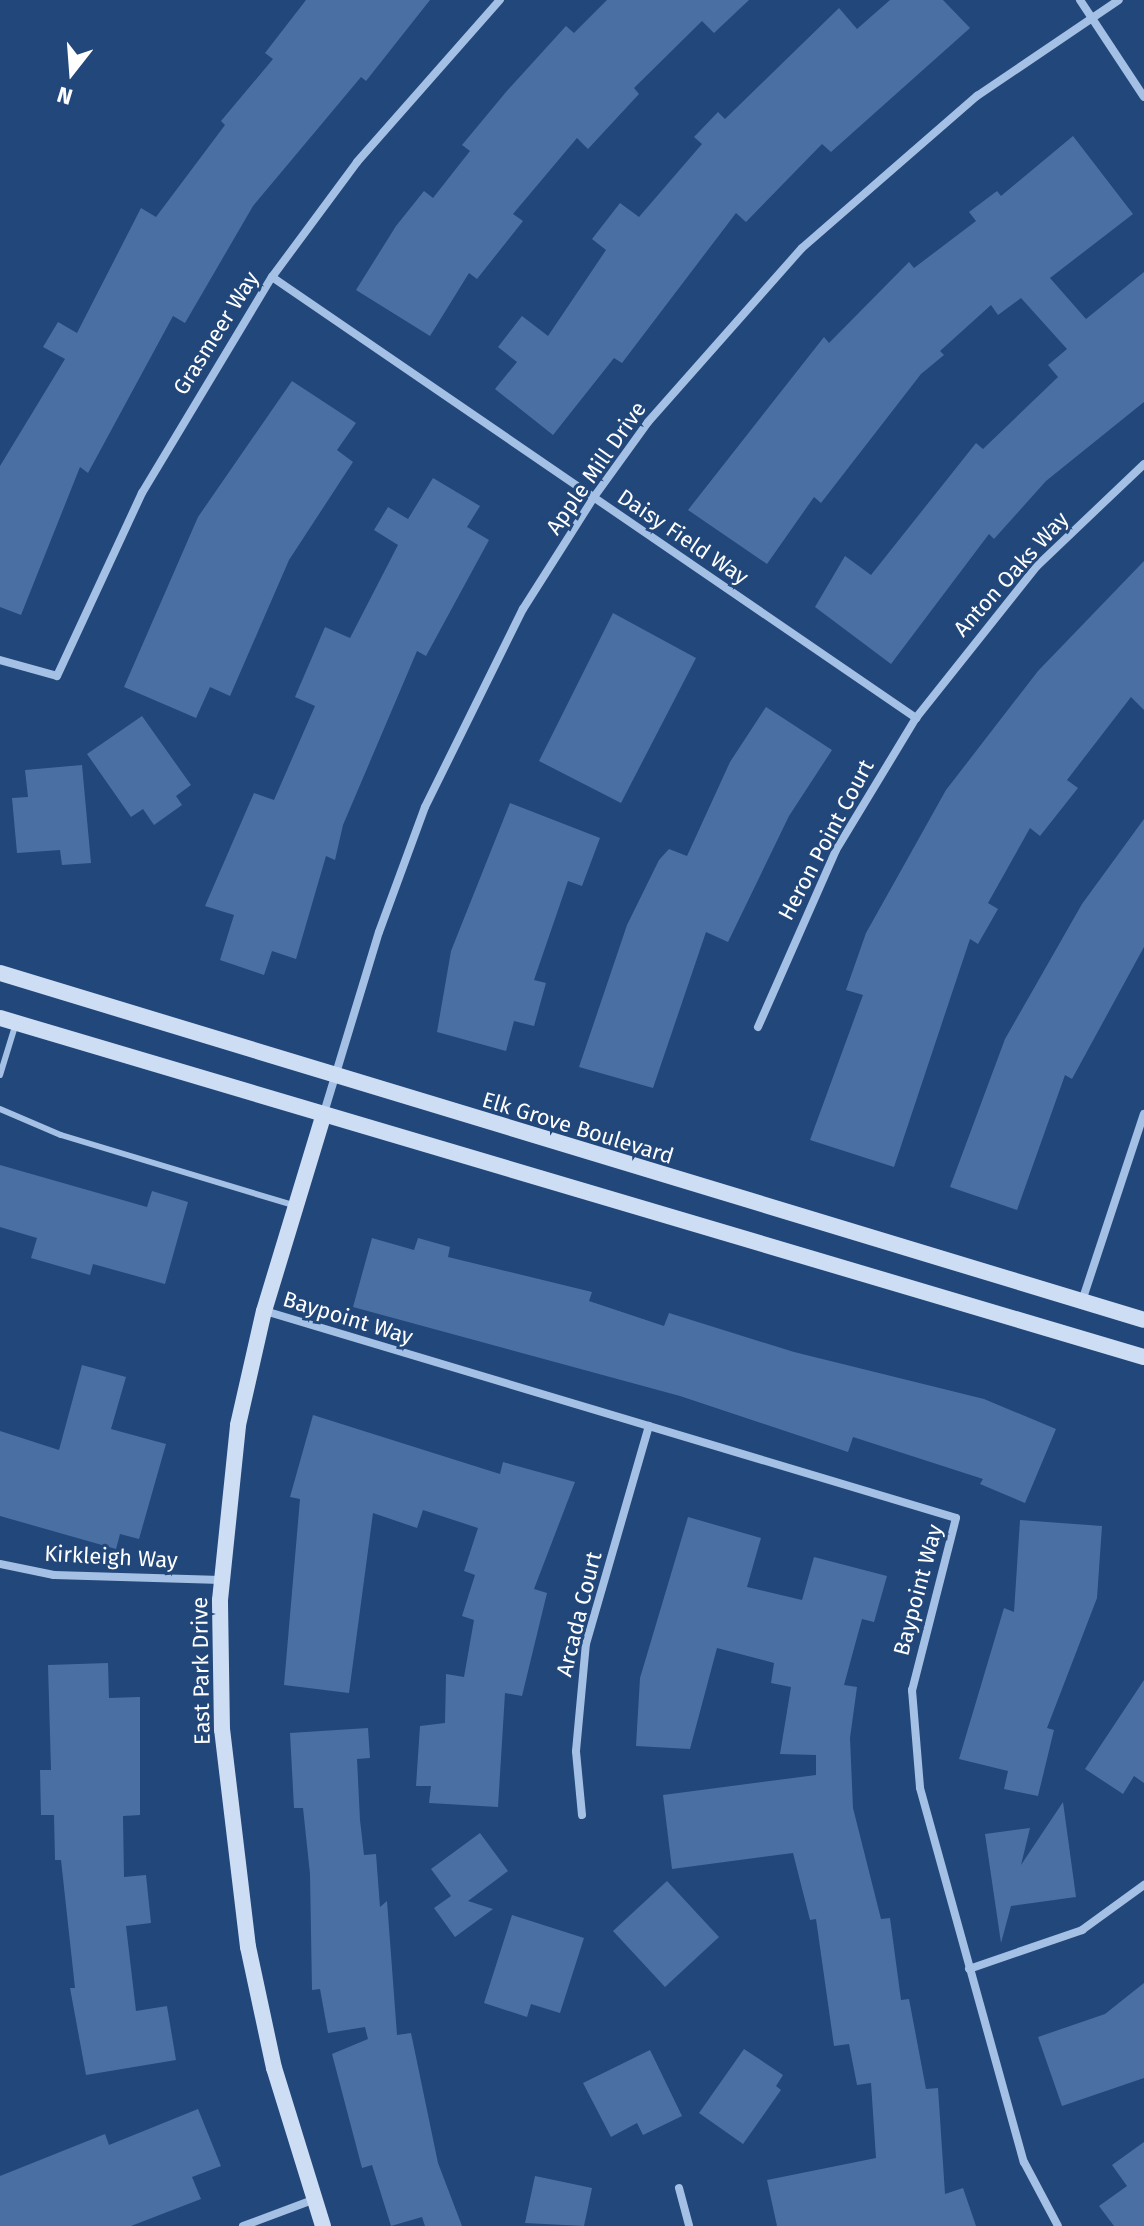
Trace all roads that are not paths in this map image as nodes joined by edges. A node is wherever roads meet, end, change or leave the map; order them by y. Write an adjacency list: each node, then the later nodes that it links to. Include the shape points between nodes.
1 (500, 0): 6 (street, Grasmeer Way, via 357,162)
2 (1080, 0): 4 (street)
3 (1119, 0): 4 (street, Apple Mill Drive)
4 (1091, 17): 5 (street); 8 (street, Apple Mill Drive, via 977,96 802,248 658,410)
5 (1144, 97)
6 (272, 277): 8 (street, Daisy Field Way); 9 (street, Grasmeer Way, via 142,493 57,676)
7 (1144, 464): 10 (street, Anton Oaks Way, via 1037,566)
8 (594, 497): 10 (street, Daisy Field Way); 15 (street, Apple Mill Drive, via 523,609 425,807)
9 (0, 660)
10 (916, 718): 13 (street, Heron Point Court, via 836,850)
11 (0, 973): 15 (main road, Elk Grove Boulevard)
12 (8, 1020): 14 (lane); 18 (main road)
13 (758, 1027)
14 (0, 1075)
15 (334, 1076): 18 (street, Apple Mill Drive); 20 (main road, Elk Grove Boulevard)
16 (0, 1109): 19 (lane, via 61,1135)
17 (1144, 1114): 20 (street)
18 (323, 1117): 19 (main road, East Park Drive); 23 (main road)
19 (296, 1206): 21 (main road, East Park Drive)
20 (1081, 1302): 22 (main road, Elk Grove Boulevard)
21 (264, 1311): 24 (street, Baypoint Way); 26 (main road, East Park Drive, via 238,1425)
22 (1144, 1320)
23 (1144, 1357)
24 (649, 1426): 27 (street, Arcada Court, via 586,1644 576,1751); 29 (street, Baypoint Way, via 956,1518 919,1646 912,1733 920,1788)
25 (0, 1564): 26 (street, Kirkleigh Way, via 54,1575)
26 (221, 1580): 31 (main road, East Park Drive, via 222,1730 234,1854 274,2068)
27 (582, 1815)
28 (1144, 1885): 29 (street, via 1082,1930)
29 (969, 1969): 35 (street, Baypoint Way, via 1024,2162)
30 (679, 2188): 34 (street)
31 (313, 2200): 32 (street); 33 (main road, East Park Drive)
32 (243, 2226)
33 (323, 2226)
34 (689, 2226)
35 (1058, 2226)

